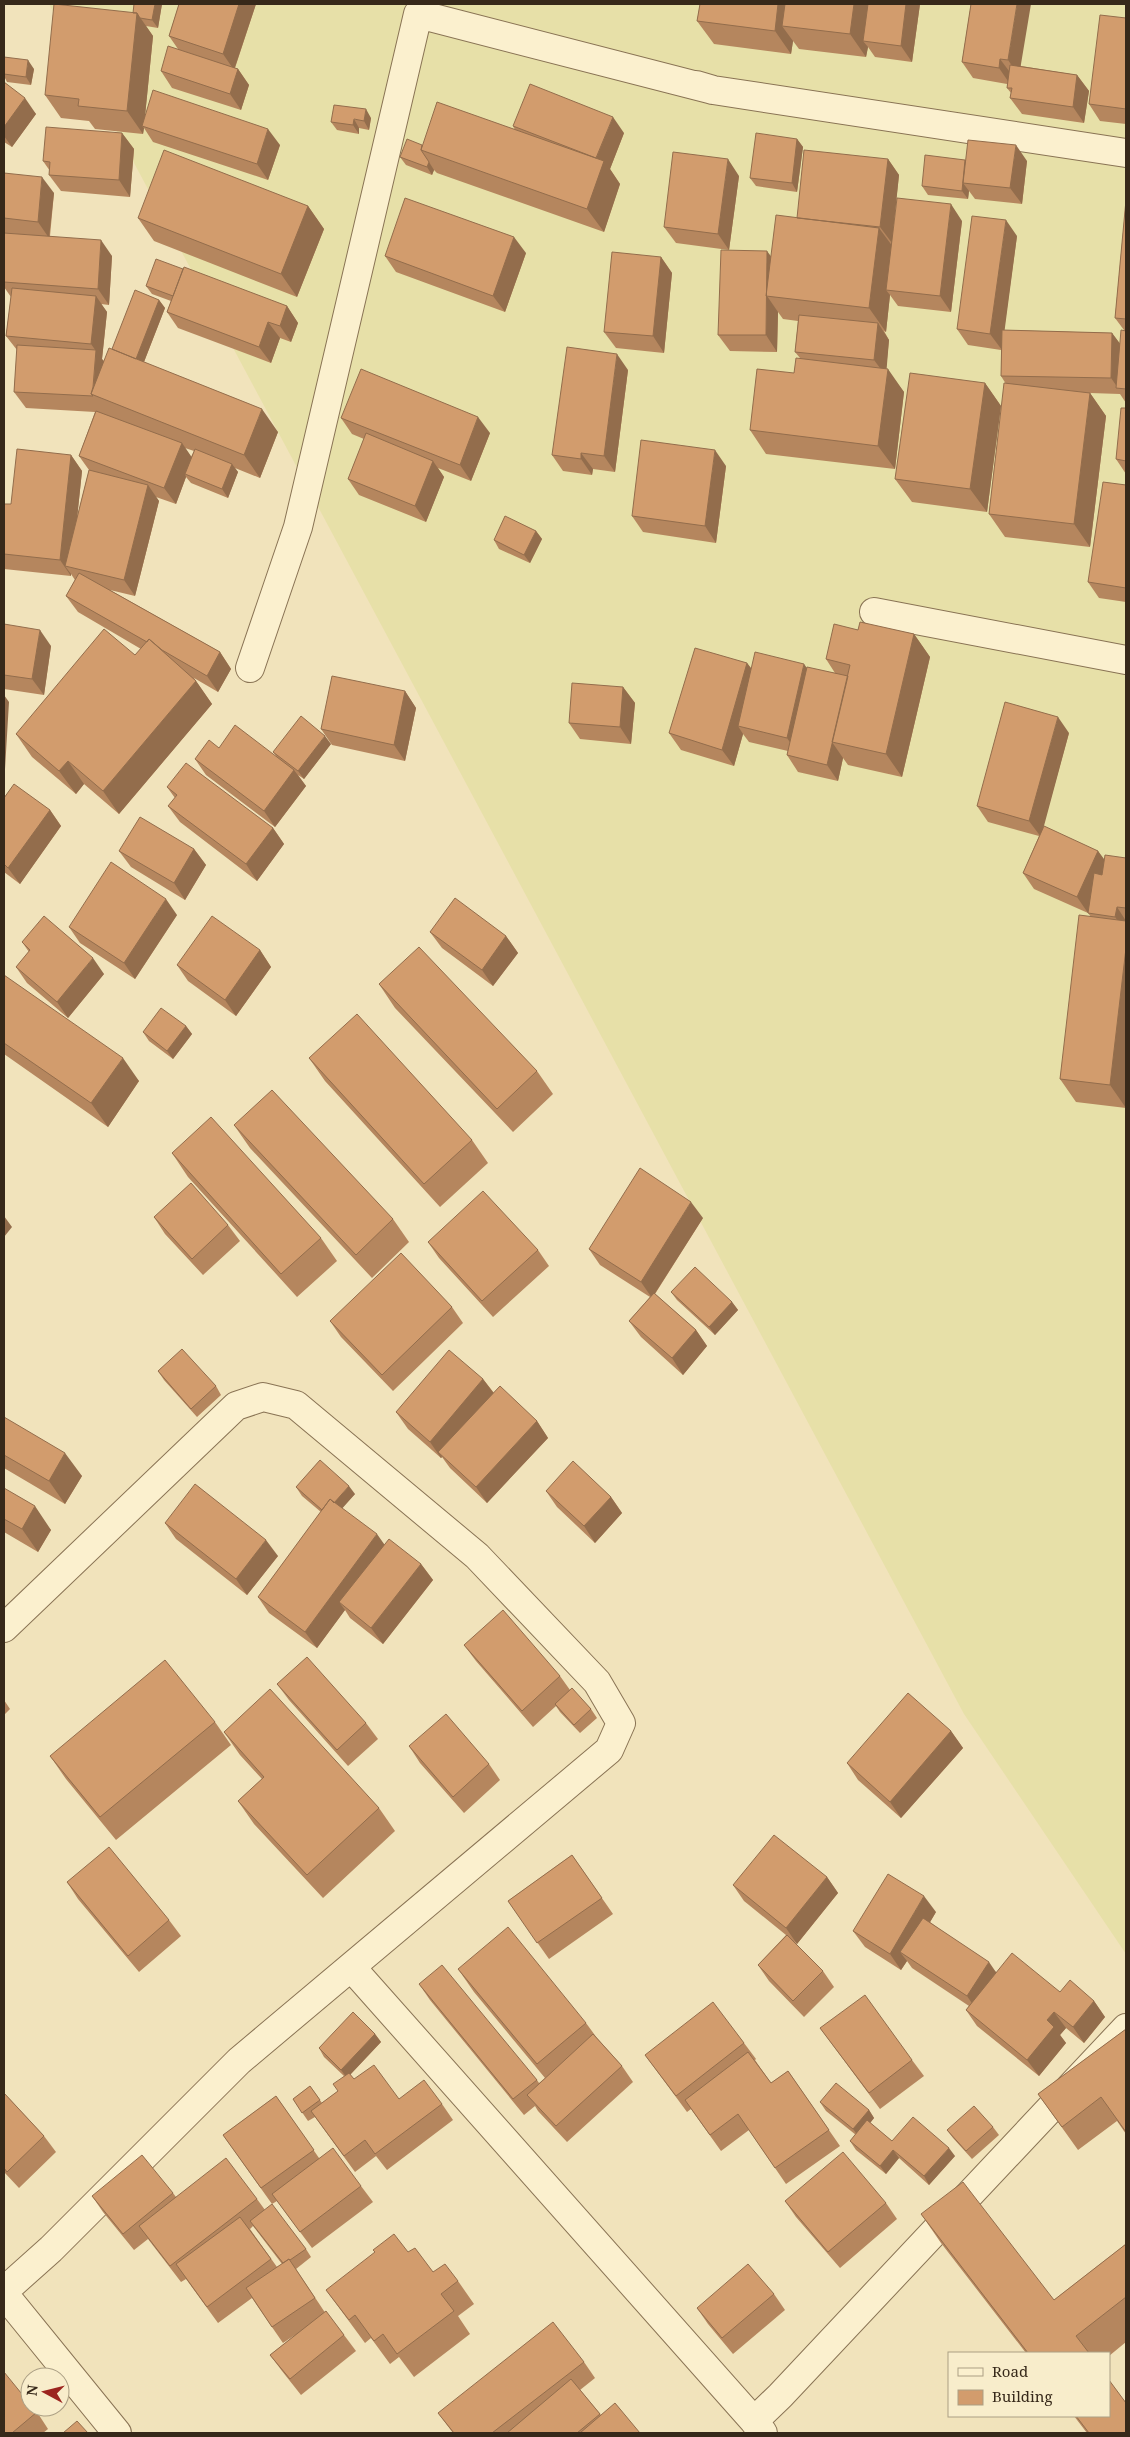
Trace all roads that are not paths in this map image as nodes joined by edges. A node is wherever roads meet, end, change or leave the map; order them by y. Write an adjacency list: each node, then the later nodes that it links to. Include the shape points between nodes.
1 (413, 4): 2 (street)
2 (713, 90): 3 (street); 6 (street, via 418,14 298,527)
3 (1126, 153)
4 (874, 612): 5 (street)
5 (1126, 660)
6 (250, 668)
7 (4, 1628): 8 (street, via 236,1406 263,1397 296,1405 477,1556 598,1682 621,1723 609,1750)
8 (351, 1967): 10 (street, via 239,2061); 11 (street)
9 (1126, 2028): 11 (street, via 780,2396)
10 (4, 2293): 12 (street)
11 (758, 2427)
12 (118, 2433)

